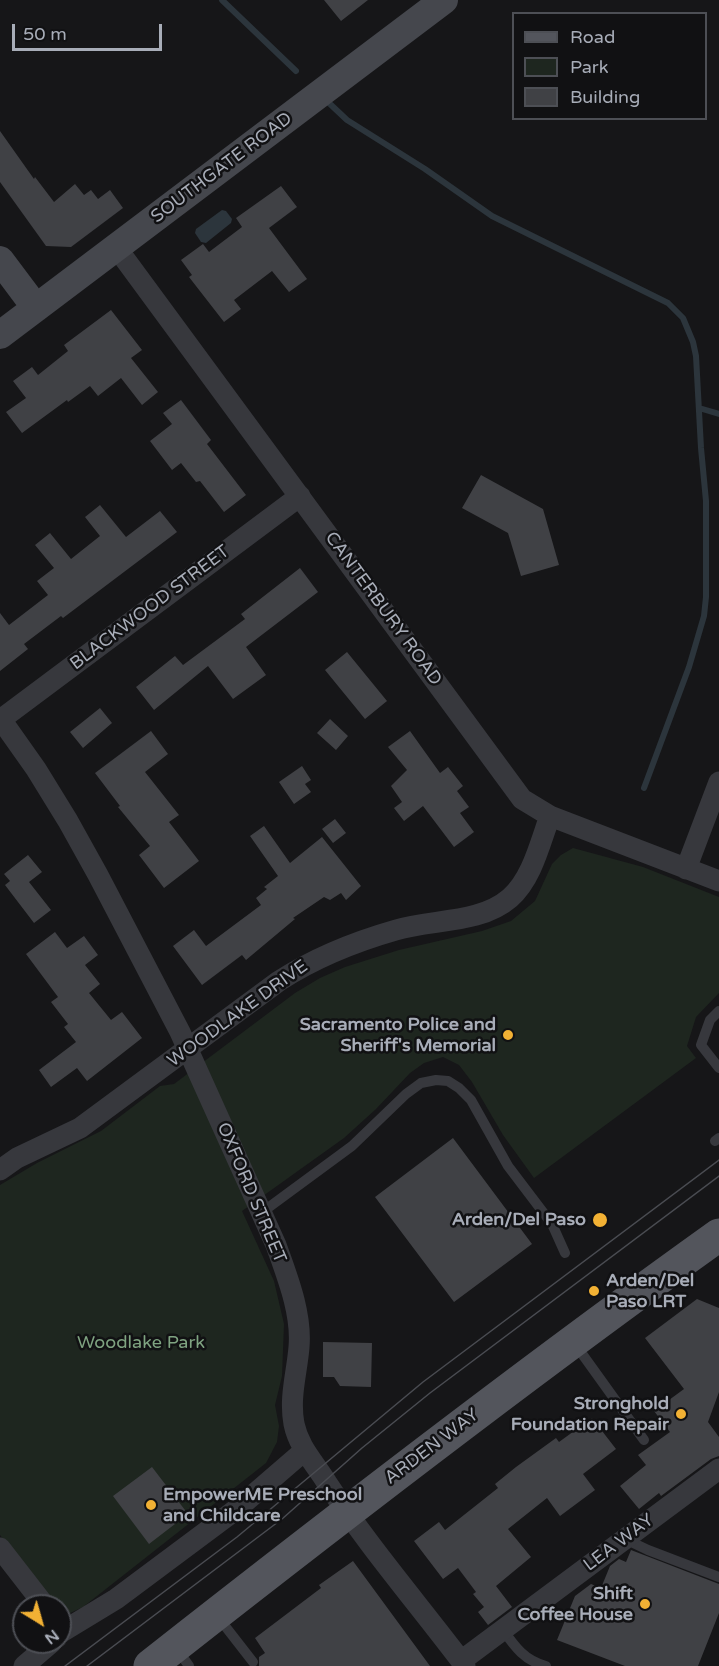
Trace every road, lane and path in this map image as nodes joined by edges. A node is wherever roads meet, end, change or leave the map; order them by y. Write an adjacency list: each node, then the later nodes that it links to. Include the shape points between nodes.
1 (444, 0): 2 (street, SOUTHGATE ROAD)
2 (116, 247): 4 (street, SOUTHGATE ROAD); 6 (street, CANTERBURY ROAD)
3 (0, 260): 4 (street)
4 (36, 308): 5 (street, SOUTHGATE ROAD)
5 (0, 335)
6 (300, 496): 7 (street, BLACKWOOD STREET); 9 (street, CANTERBURY ROAD, via 522,799)
7 (0, 719): 13 (street, OXFORD STREET, via 68,821)
8 (719, 782): 10 (street)
9 (550, 816): 10 (street, CANTERBURY ROAD); 13 (street, WOODLAKE DRIVE, via 522,884 496,908 398,929 306,963)
10 (686, 869): 11 (street, CANTERBURY ROAD)
11 (719, 881)
12 (719, 1011): 14 (lane, via 710,1020 701,1045)
13 (188, 1050): 15 (street, WOODLAKE DRIVE, via 80,1128); 16 (street, OXFORD STREET)
14 (719, 1068)
15 (0, 1170)
16 (261, 1213): 18 (lane, via 352,1146 421,1083 448,1081 471,1100 508,1166 552,1224); 21 (street, OXFORD STREET, via 294,1300 300,1345 292,1393 294,1424)
17 (719, 1235): 19 (main road, ARDEN WAY)
18 (565, 1253)
19 (573, 1341): 20 (lane); 23 (main road, ARDEN WAY)
20 (644, 1440)
21 (304, 1451): 23 (street, OXFORD STREET); 29 (street, via 201,1536 116,1599)
22 (719, 1469): 24 (street, LEA WAY)
23 (346, 1513): 28 (main road, ARDEN WAY); 34 (street, OXFORD STREET)
24 (625, 1539): 26 (lane); 30 (street, LEA WAY)
25 (0, 1548): 27 (street)
26 (719, 1576)
27 (36, 1594)
28 (216, 1614): 32 (main road, ARDEN WAY); 33 (lane)
29 (72, 1625)
30 (503, 1630): 34 (street, LEA WAY); 36 (lane, via 521,1654)
31 (37, 1654): 35 (street)
32 (171, 1660)
33 (253, 1662)
34 (460, 1664)
35 (24, 1666)
36 (546, 1666)

